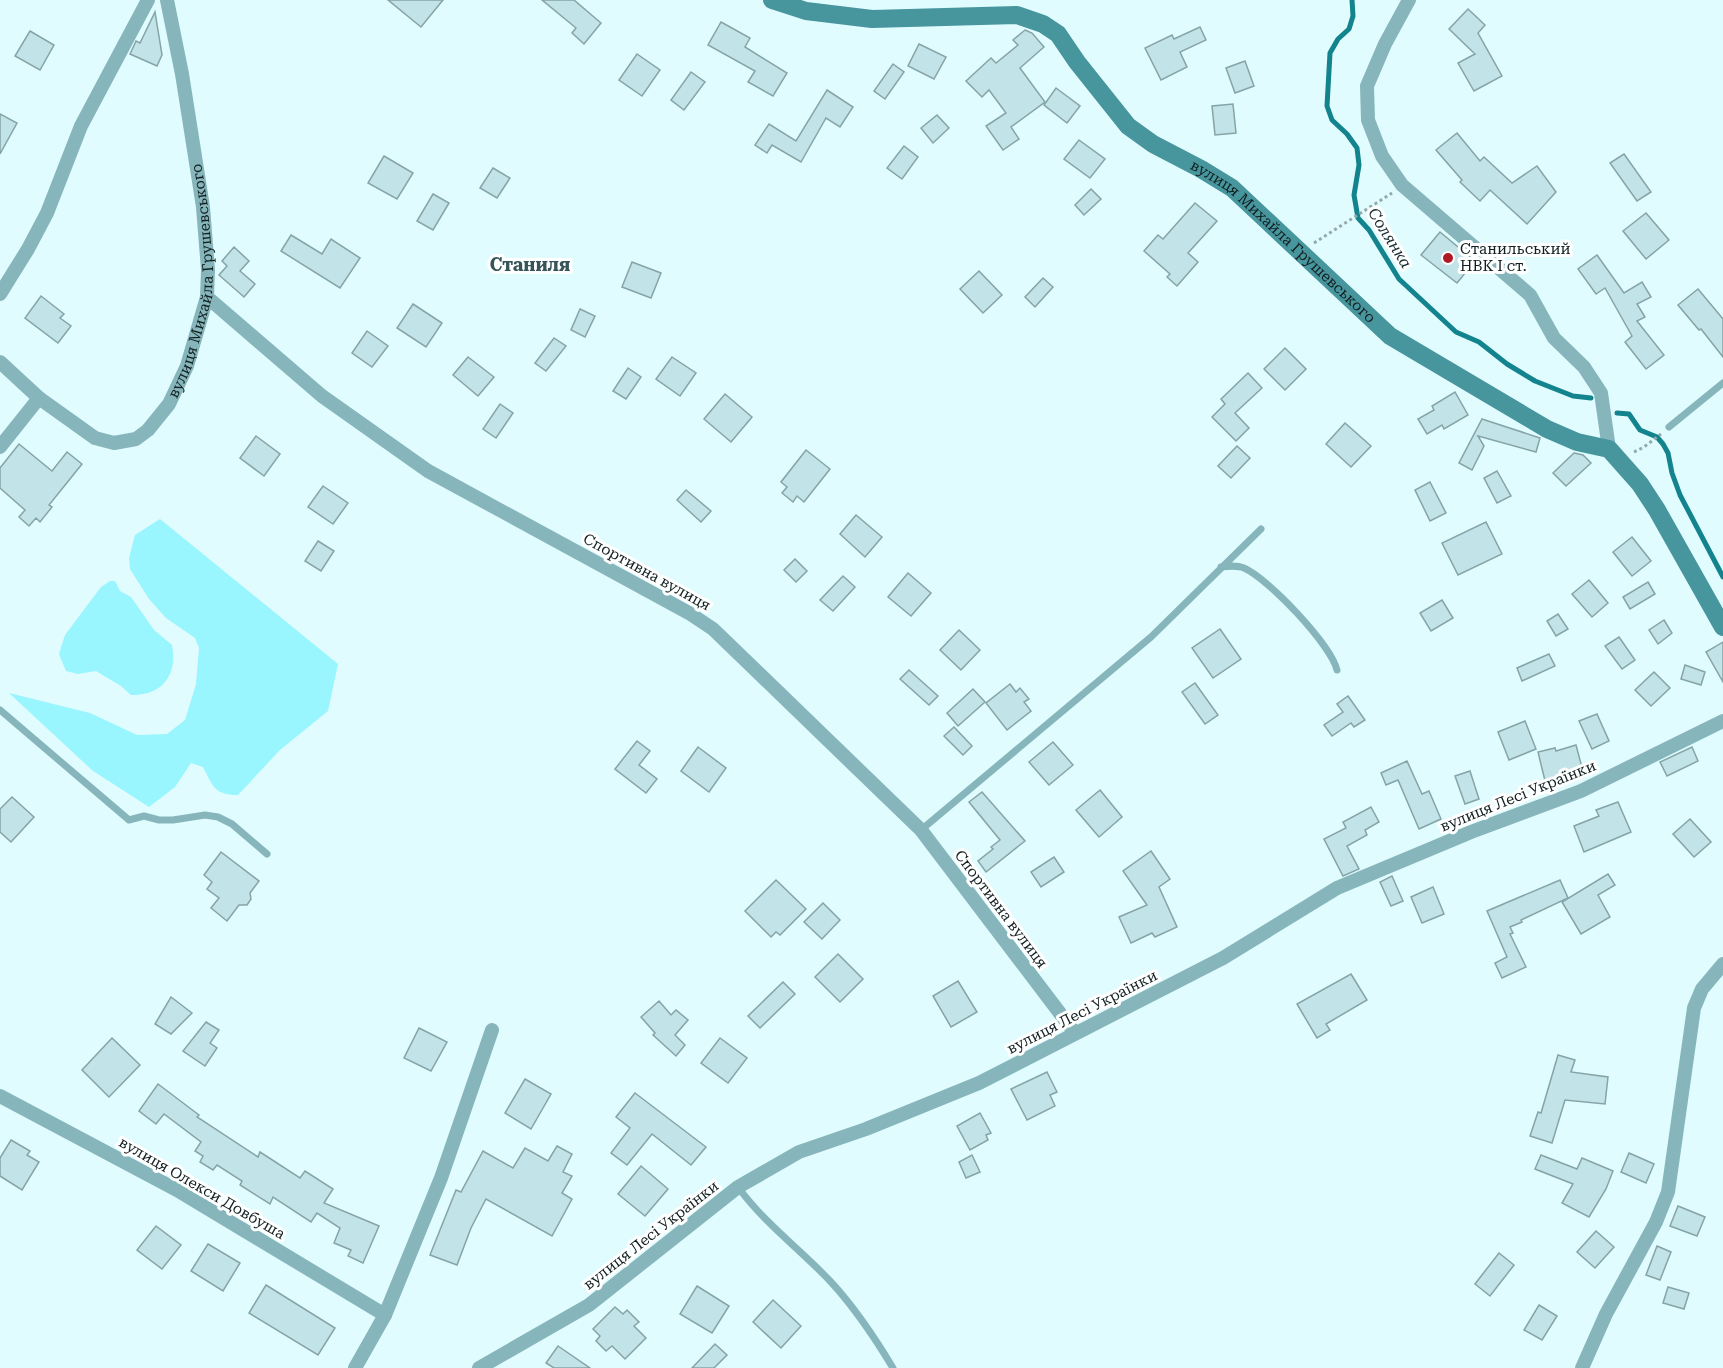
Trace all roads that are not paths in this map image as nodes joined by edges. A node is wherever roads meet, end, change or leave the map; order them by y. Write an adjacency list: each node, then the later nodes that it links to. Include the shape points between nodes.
1 (148, 0): 5 (street, via 81,126 28,249)
2 (167, 0): 6 (street, вулиця Михайла Грушевського, via 203,207)
3 (772, 0): 12 (street, вулиця Михайла Грушевського, via 806,11 872,19 1017,15 1043,24 1058,34 1128,126 1232,188 1390,336 1547,429 1576,442)
4 (1409, 0): 12 (street, via 1367,87 1368,120 1382,156 1402,185 1530,295 1554,338 1584,367 1601,393)
5 (0, 294)
6 (207, 297): 9 (street, вулиця Михайла Грушевського, via 186,366 169,404 136,439 114,443 95,438); 19 (street, Спортивна вулиця, via 322,396 428,471 689,612 713,629)
7 (0, 362): 9 (street, вулиця Михайла Грушевського)
8 (1723, 383): 10 (lane)
9 (39, 398): 11 (street)
10 (1669, 427)
11 (0, 447)
12 (1609, 449): 15 (street, via 1657,510)
13 (1261, 529): 14 (lane)
14 (1221, 567): 16 (lane, via 1244,568 1283,599 1328,650); 19 (lane, via 1151,637)
15 (1723, 627)
16 (1337, 670)
17 (0, 710): 20 (lane, via 129,820 144,816 159,820 218,817)
18 (1723, 721): 23 (street, вулиця Лесі Українки, via 1581,791 1336,888 1223,958)
19 (921, 830): 23 (street, Спортивна вулиця)
20 (267, 854)
21 (1723, 964): 30 (street, via 1702,989 1694,1008 1668,1192)
22 (492, 1030): 26 (street, via 441,1178)
23 (1075, 1033): 25 (street, вулиця Лесі Українки, via 979,1083 799,1152)
24 (0, 1096): 26 (street, вулиця Олекси Довбуша, via 177,1190)
25 (738, 1187): 28 (street, вулиця Лесі Українки, via 589,1305); 29 (lane, via 832,1283 872,1333)
26 (385, 1315): 27 (street)
27 (356, 1368)
28 (479, 1368)
29 (893, 1368)
30 (1582, 1368)

